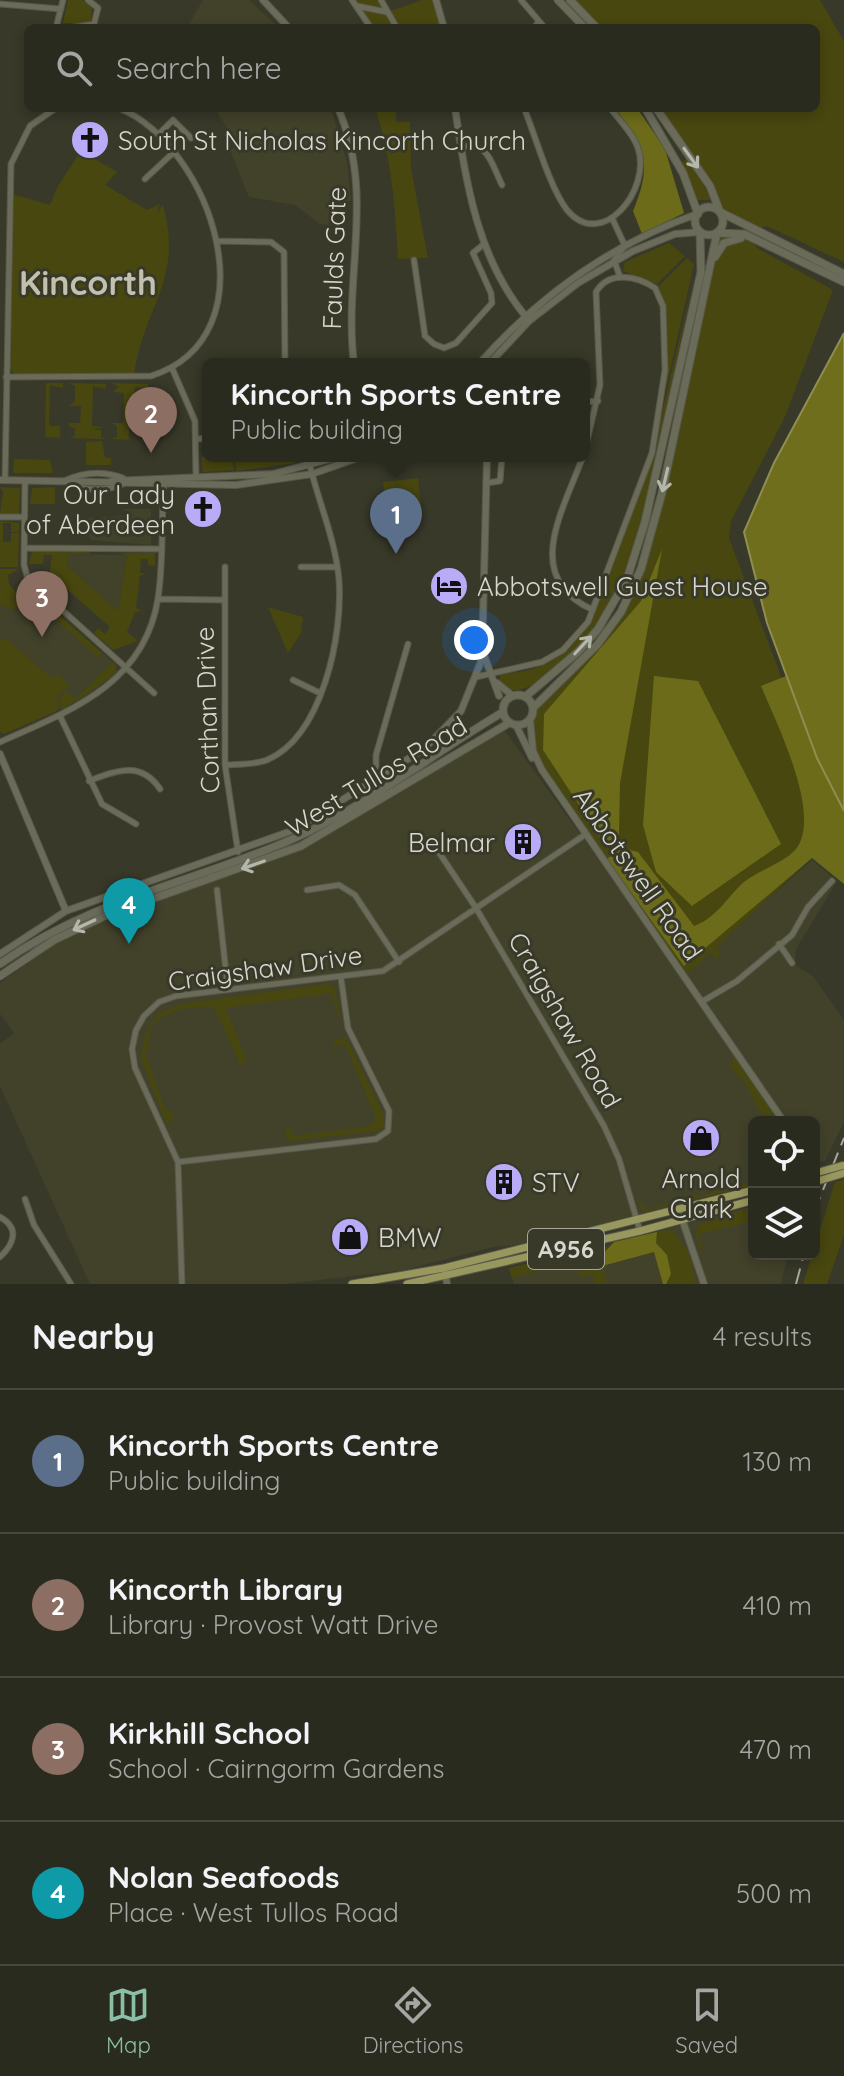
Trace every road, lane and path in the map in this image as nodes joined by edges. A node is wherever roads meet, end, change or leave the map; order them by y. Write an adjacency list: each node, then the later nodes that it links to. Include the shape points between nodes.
1 (63, 0): 11 (street)
2 (88, 0): 15 (street, via 98,8)
3 (263, 0): 16 (street)
4 (381, 0): 12 (street)
5 (436, 0): 19 (street)
6 (521, 0): 13 (street)
7 (558, 0): 22 (main road)
8 (570, 0): 23 (main road)
9 (354, 3): 12 (street); 17 (street)
10 (0, 4): 11 (street)
11 (61, 9): 14 (street)
12 (387, 13): 18 (street)
13 (539, 21): 20 (street); 21 (street)
14 (57, 24)
15 (94, 24)
16 (285, 24)
17 (368, 24)
18 (394, 24)
19 (443, 24)
20 (537, 24)
21 (542, 24)
22 (581, 24)
23 (593, 24)
24 (50, 112): 58 (street, via 30,126 11,164)
25 (125, 112): 32 (street)
26 (339, 112): 55 (street, Faulds Gate, via 356,159 359,205 350,310)
27 (456, 112): 34 (street)
28 (526, 112): 40 (street, via 568,210 589,221)
29 (613, 112): 40 (street, via 634,139 641,167 635,193)
30 (647, 112): 39 (main road, via 678,163)
31 (659, 112): 38 (main road, one-way to 38, via 710,186)
32 (159, 134): 33 (street, via 173,120); 35 (street)
33 (191, 138)
34 (461, 147): 37 (street, via 482,148); 45 (street)
35 (175, 151): 36 (street); 44 (street, via 208,207)
36 (145, 179)
37 (502, 185)
38 (720, 212): 39 (main road, via 708,207); 42 (main road, via 723,223); 43 (main road)
39 (697, 214): 41 (main road); 46 (street)
40 (612, 218): 46 (street)
41 (700, 232): 42 (main road); 48 (street, via 675,234); 102 (main road, one-way to 41, via 588,640 627,579 645,522 701,272)
42 (718, 233): 43 (main road); 49 (main road)
43 (756, 237): 49 (main road, via 724,243); 50 (main road); 52 (main road)
44 (217, 241): 54 (street, via 271,242 282,249); 59 (street, via 220,275 214,316 193,350)
45 (484, 244): 47 (street, via 473,253 492,303 456,343 444,348 425,336); 53 (street, via 501,282)
46 (625, 246): 48 (street); 53 (street, via 575,275)
47 (414, 260)
48 (614, 260): 51 (street); 53 (street)
49 (711, 267): 103 (main road, one-way to 103, via 662,493 638,576 597,645)
50 (844, 274)
51 (620, 277): 62 (street, via 604,282 596,292); 91 (street, via 646,282 659,294 665,370 652,453)
52 (844, 282)
53 (527, 318): 56 (street); 57 (street)
54 (285, 358)
55 (354, 358)
56 (485, 358)
57 (494, 358)
58 (3, 361): 60 (street)
59 (172, 368): 60 (street, via 136,379); 66 (street, via 189,402)
60 (6, 377): 61 (street)
61 (3, 392): 68 (street)
62 (598, 401): 63 (street); 64 (street)
63 (590, 402)
64 (591, 434): 65 (street)
65 (590, 437)
66 (197, 439): 67 (street); 80 (street)
67 (202, 439)
68 (3, 448): 75 (street)
69 (328, 462): 74 (street)
70 (341, 462): 74 (street)
71 (487, 462): 81 (street)
72 (502, 462): 81 (street, via 500,481)
73 (581, 462): 91 (street, via 551,556 561,587)
74 (311, 470): 80 (street); 88 (street)
75 (3, 480): 76 (street)
76 (25, 481): 77 (street); 83 (street)
77 (64, 481): 78 (street); 78 (street, via 78,474 112,474); 78 (street, via 78,488 112,489)
78 (123, 481): 79 (street)
79 (164, 482): 80 (street); 85 (street)
80 (196, 482)
81 (486, 483): 93 (street)
82 (0, 517): 83 (street)
83 (24, 517): 84 (street)
84 (24, 548): 85 (street); 94 (street, via 30,582)
85 (161, 549): 89 (street)
86 (225, 567): 90 (street, Corthan Drive)
87 (301, 567): 88 (street)
88 (337, 567): 99 (street, via 336,638)
89 (158, 599): 90 (street); 94 (street, via 147,635)
90 (225, 600): 110 (street, Corthan Drive)
91 (593, 610): 95 (street, via 579,634 553,656)
92 (408, 644): 112 (street, via 374,762)
93 (483, 648): 95 (street); 96 (street)
94 (126, 668): 98 (street); 105 (street, via 98,696)
95 (490, 674): 96 (street); 100 (street); 101 (street)
96 (476, 677): 112 (street, via 461,711 443,732)
97 (293, 680): 99 (street)
98 (154, 693)
99 (320, 693): 110 (street, via 300,731 280,753 254,763)
100 (499, 696)
101 (513, 696): 102 (main road); 104 (main road)
102 (525, 697): 103 (main road)
103 (533, 708): 106 (main road)
104 (503, 712): 107 (main road); 128 (main road, West Tullos Road, via 319,826 78,917)
105 (60, 716): 108 (street); 113 (street)
106 (530, 719): 107 (main road); 111 (street, via 533,751)
107 (512, 724): 111 (street); 129 (main road, West Tullos Road, one-way to 129, via 301,846 107,915 54,940)
108 (0, 742)
109 (0, 754): 123 (street)
110 (225, 765): 118 (street, Corthan Drive)
111 (542, 770): 116 (street, Abbotswell Road)
112 (376, 780): 118 (street, via 294,830)
113 (89, 781): 114 (street, via 134,769); 115 (street, via 102,804)
114 (160, 789)
115 (136, 824)
116 (586, 834): 122 (street, Craigshaw Drive); 132 (street, Abbotswell Road)
117 (430, 839): 122 (street, Craigshaw Road)
118 (238, 852): 123 (street)
119 (832, 881): 124 (street, via 792,935)
120 (217, 890): 131 (street)
121 (307, 890): 126 (street, via 339,885 355,895)
122 (476, 908): 126 (street, Craigshaw Drive); 144 (street, Craigshaw Road, via 613,1143)
123 (66, 911): 125 (street)
124 (779, 944): 127 (street); 132 (street, via 737,981)
125 (0, 954)
126 (399, 962): 130 (street, Craigshaw Drive, via 376,973)
127 (792, 963)
128 (0, 964)
129 (0, 976)
130 (341, 977): 131 (street, Craigshaw Drive); 134 (street, via 348,1028 389,1111 388,1131 376,1139)
131 (228, 990): 134 (street, Craigshaw Drive, via 168,998 150,1009 136,1030 134,1063)
132 (703, 1001): 133 (street, Abbotswell Road)
133 (780, 1116)
134 (178, 1162): 150 (street, Craigshaw Drive)
135 (844, 1165): 137 (main road, bridge)
136 (844, 1173): 138 (main road, bridge)
137 (820, 1175)
138 (820, 1176)
139 (748, 1192): 142 (main road, A956)
140 (25, 1199): 149 (street, via 34,1225)
141 (748, 1202): 145 (main road, A956)
142 (679, 1210): 144 (main road, A956); 145 (street)
143 (0, 1217): 147 (street, via 14,1234 12,1245)
144 (637, 1220): 146 (street, Craigshaw Road); 148 (main road, A956)
145 (683, 1220): 146 (main road, A956); 153 (street)
146 (640, 1231): 148 (main road, A956)
147 (0, 1257)
148 (446, 1276): 151 (main road, A956); 152 (main road, A956)
149 (71, 1284)
150 (182, 1284)
151 (352, 1284)
152 (407, 1284)
153 (704, 1284)

